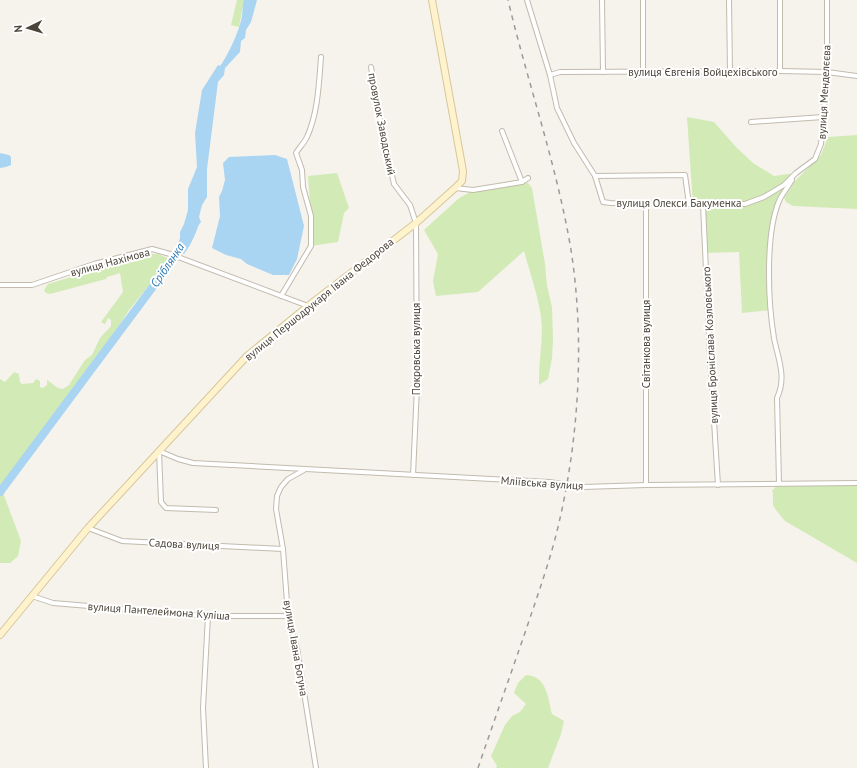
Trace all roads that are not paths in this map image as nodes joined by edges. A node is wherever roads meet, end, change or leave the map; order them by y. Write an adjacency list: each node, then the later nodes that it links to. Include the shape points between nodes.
1 (432, 0): 24 (street, вулиця Першодрукаря Івана Федорова, via 463,171 462,180)
2 (527, 0): 15 (street, вулиця Олекси Бакуменка)
3 (602, 0): 11 (street)
4 (643, 0): 12 (street)
5 (729, 0): 13 (street)
6 (780, 0): 10 (street)
7 (828, 0): 14 (street, вулиця Менделєєва)
8 (321, 57): 30 (street, via 314,113 306,139 296,153 311,216 311,246)
9 (371, 67): 28 (street, провулок Заводський, via 394,184 410,205)
10 (780, 71): 13 (street, вулиця Євгенія Войцехівського); 14 (street, вулиця Євгенія Войцехівського)
11 (603, 72): 12 (street, вулиця Євгенія Войцехівського); 15 (street, вулиця Євгенія Войцехівського)
12 (643, 72): 13 (street, вулиця Євгенія Войцехівського)
13 (730, 72)
14 (827, 72): 16 (street, вулиця Євгенія Войцехівського); 17 (street, вулиця Менделєєва)
15 (550, 74): 21 (street, вулиця Олекси Бакуменка, via 557,108 574,143)
16 (857, 76)
17 (823, 116): 18 (street); 20 (street, вулиця Менделєєва, via 821,144 815,159)
18 (751, 122)
19 (502, 131): 23 (street)
20 (796, 173): 27 (street, вулиця Олекси Бакуменка, via 784,185 764,197 745,204); 35 (street, via 779,201 769,249 774,337 781,369 781,389 777,398)
21 (595, 176): 25 (street, вулиця Олекси Бакуменка, via 603,202); 26 (street, via 685,175)
22 (528, 178): 23 (street)
23 (522, 182): 24 (street, via 472,190)
24 (456, 188): 28 (street, вулиця Першодрукаря Івана Федорова)
25 (646, 204): 26 (street, вулиця Олекси Бакуменка); 37 (street, Світанкова вулиця)
26 (689, 204): 27 (street, вулиця Олекси Бакуменка)
27 (703, 205): 38 (street, вулиця Броніслава Козловського)
28 (416, 222): 31 (street, вулиця Першодрукаря Івана Федорова); 34 (street, Покровська вулиця, via 417,387)
29 (0, 285): 30 (street, вулиця Нахімова, via 38,284 94,264 152,249)
30 (281, 296): 31 (street, вулиця Нахімова)
31 (308, 306): 32 (street, вулиця Першодрукаря Івана Федорова, via 247,356)
32 (159, 451): 33 (street, via 193,463); 39 (street, via 162,502 166,508); 40 (street, вулиця Першодрукаря Івана Федорова)
33 (305, 469): 34 (street, Мліївська вулиця); 41 (street, вулиця Івана Богуна, via 288,479 277,496 276,509)
34 (413, 475): 37 (street, Мліївська вулиця, via 549,482 583,487)
35 (779, 483): 36 (street, Мліївська вулиця); 38 (street, Мліївська вулиця)
36 (857, 483)
37 (646, 485): 38 (street, Мліївська вулиця)
38 (718, 485)
39 (216, 510)
40 (88, 528): 41 (street, Садова вулиця, via 122,540); 42 (street, вулиця Першодрукаря Івана Федорова)
41 (283, 549): 44 (street, вулиця Івана Богуна)
42 (32, 596): 43 (street, вулиця Пантелеймона Куліша, via 53,603); 45 (street, вулиця Першодрукаря Івана Федорова)
43 (208, 616): 44 (street, вулиця Пантелеймона Куліша); 46 (street, via 202,708)
44 (288, 616): 47 (street, вулиця Івана Богуна, via 297,648)
45 (0, 635)
46 (206, 768)
47 (316, 768)

